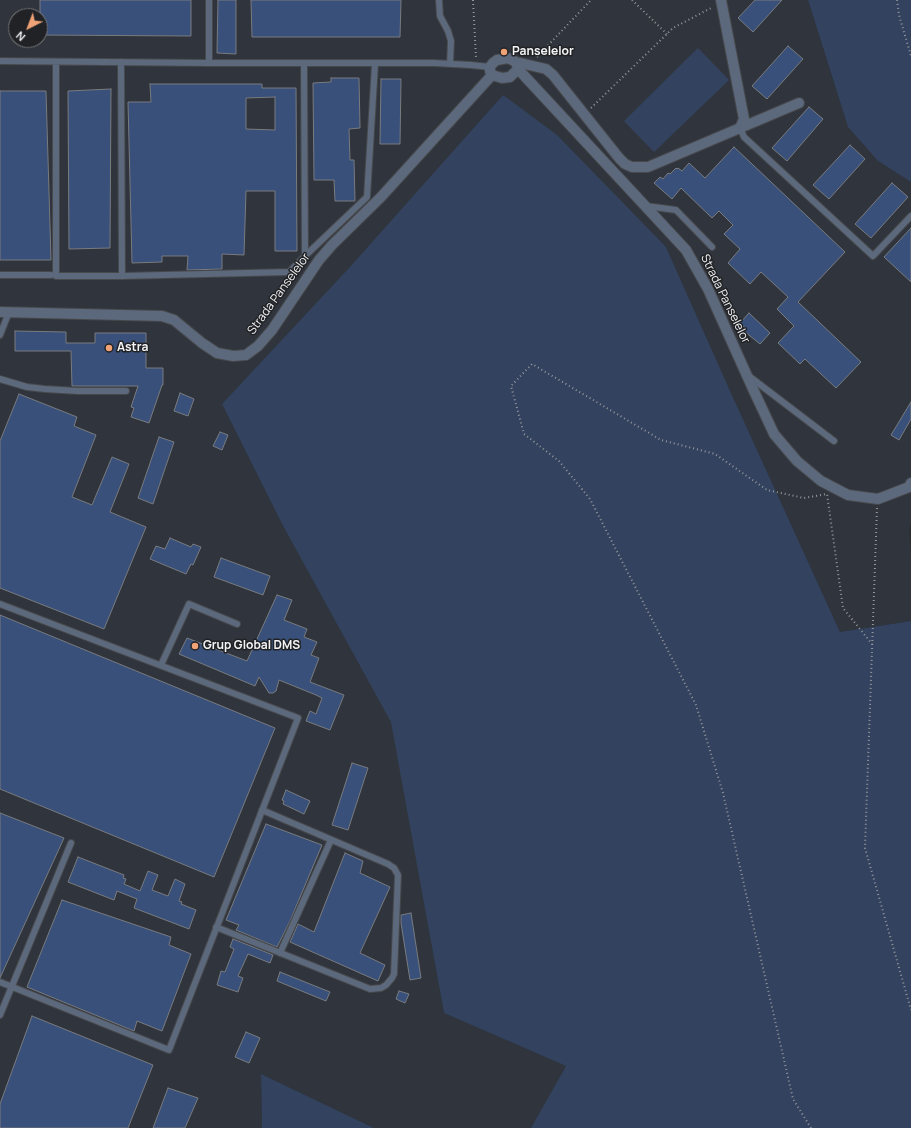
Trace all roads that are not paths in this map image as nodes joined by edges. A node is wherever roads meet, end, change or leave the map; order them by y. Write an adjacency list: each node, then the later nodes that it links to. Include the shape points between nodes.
1 (209, 0): 7 (lane)
2 (439, 0): 10 (lane, via 440,16 451,41)
3 (721, 3): 14 (street, via 744,119)
4 (0, 61): 5 (lane)
5 (56, 62): 6 (lane); 21 (lane, via 56,276)
6 (121, 62): 7 (lane); 21 (lane)
7 (209, 63): 8 (lane)
8 (304, 64): 9 (lane); 18 (lane)
9 (375, 64): 10 (lane); 18 (lane, via 367,197)
10 (450, 64): 12 (lane, via 476,65)
11 (517, 66): 12 (street, via 513,75 506,78 498,78); 12 (street, Strada Panselelor, via 508,58 496,60); 14 (street, Strada Panselelor, via 530,65 546,69 553,75 619,158 632,167 648,166); 15 (street, Strada Panselelor)
12 (491, 71): 22 (street, Strada Panselelor, via 382,197 319,260 272,330 246,355 217,353 174,320 162,316)
13 (799, 103): 14 (street, Strada Panselelor)
14 (740, 128): 16 (lane, via 744,137 873,256)
15 (646, 206): 17 (lane, via 676,210); 24 (street, Strada Panselelor, via 686,250 708,289)
16 (911, 216)
17 (712, 247)
18 (305, 256): 21 (lane, via 289,272)
19 (0, 275): 20 (lane)
20 (51, 275)
21 (122, 276)
22 (5, 312): 23 (lane)
23 (0, 335)
24 (747, 375): 27 (lane); 28 (street, Strada Panselelor, via 774,434 797,461 821,481 848,495 878,499)
25 (0, 379): 26 (lane, via 45,389)
26 (126, 391)
27 (834, 440)
28 (911, 484)
29 (0, 604): 31 (lane)
30 (237, 624): 31 (lane, via 189,604)
31 (161, 665): 32 (lane, via 298,718)
32 (262, 810): 33 (lane); 35 (lane)
33 (331, 840): 36 (lane); 36 (lane, via 388,864 394,868 398,876 394,974 382,988 370,989)
34 (71, 844): 38 (lane)
35 (216, 927): 36 (lane); 38 (lane, via 168,1050)
36 (280, 953)
37 (0, 982): 38 (lane)
38 (12, 987): 39 (lane)
39 (0, 1015)

